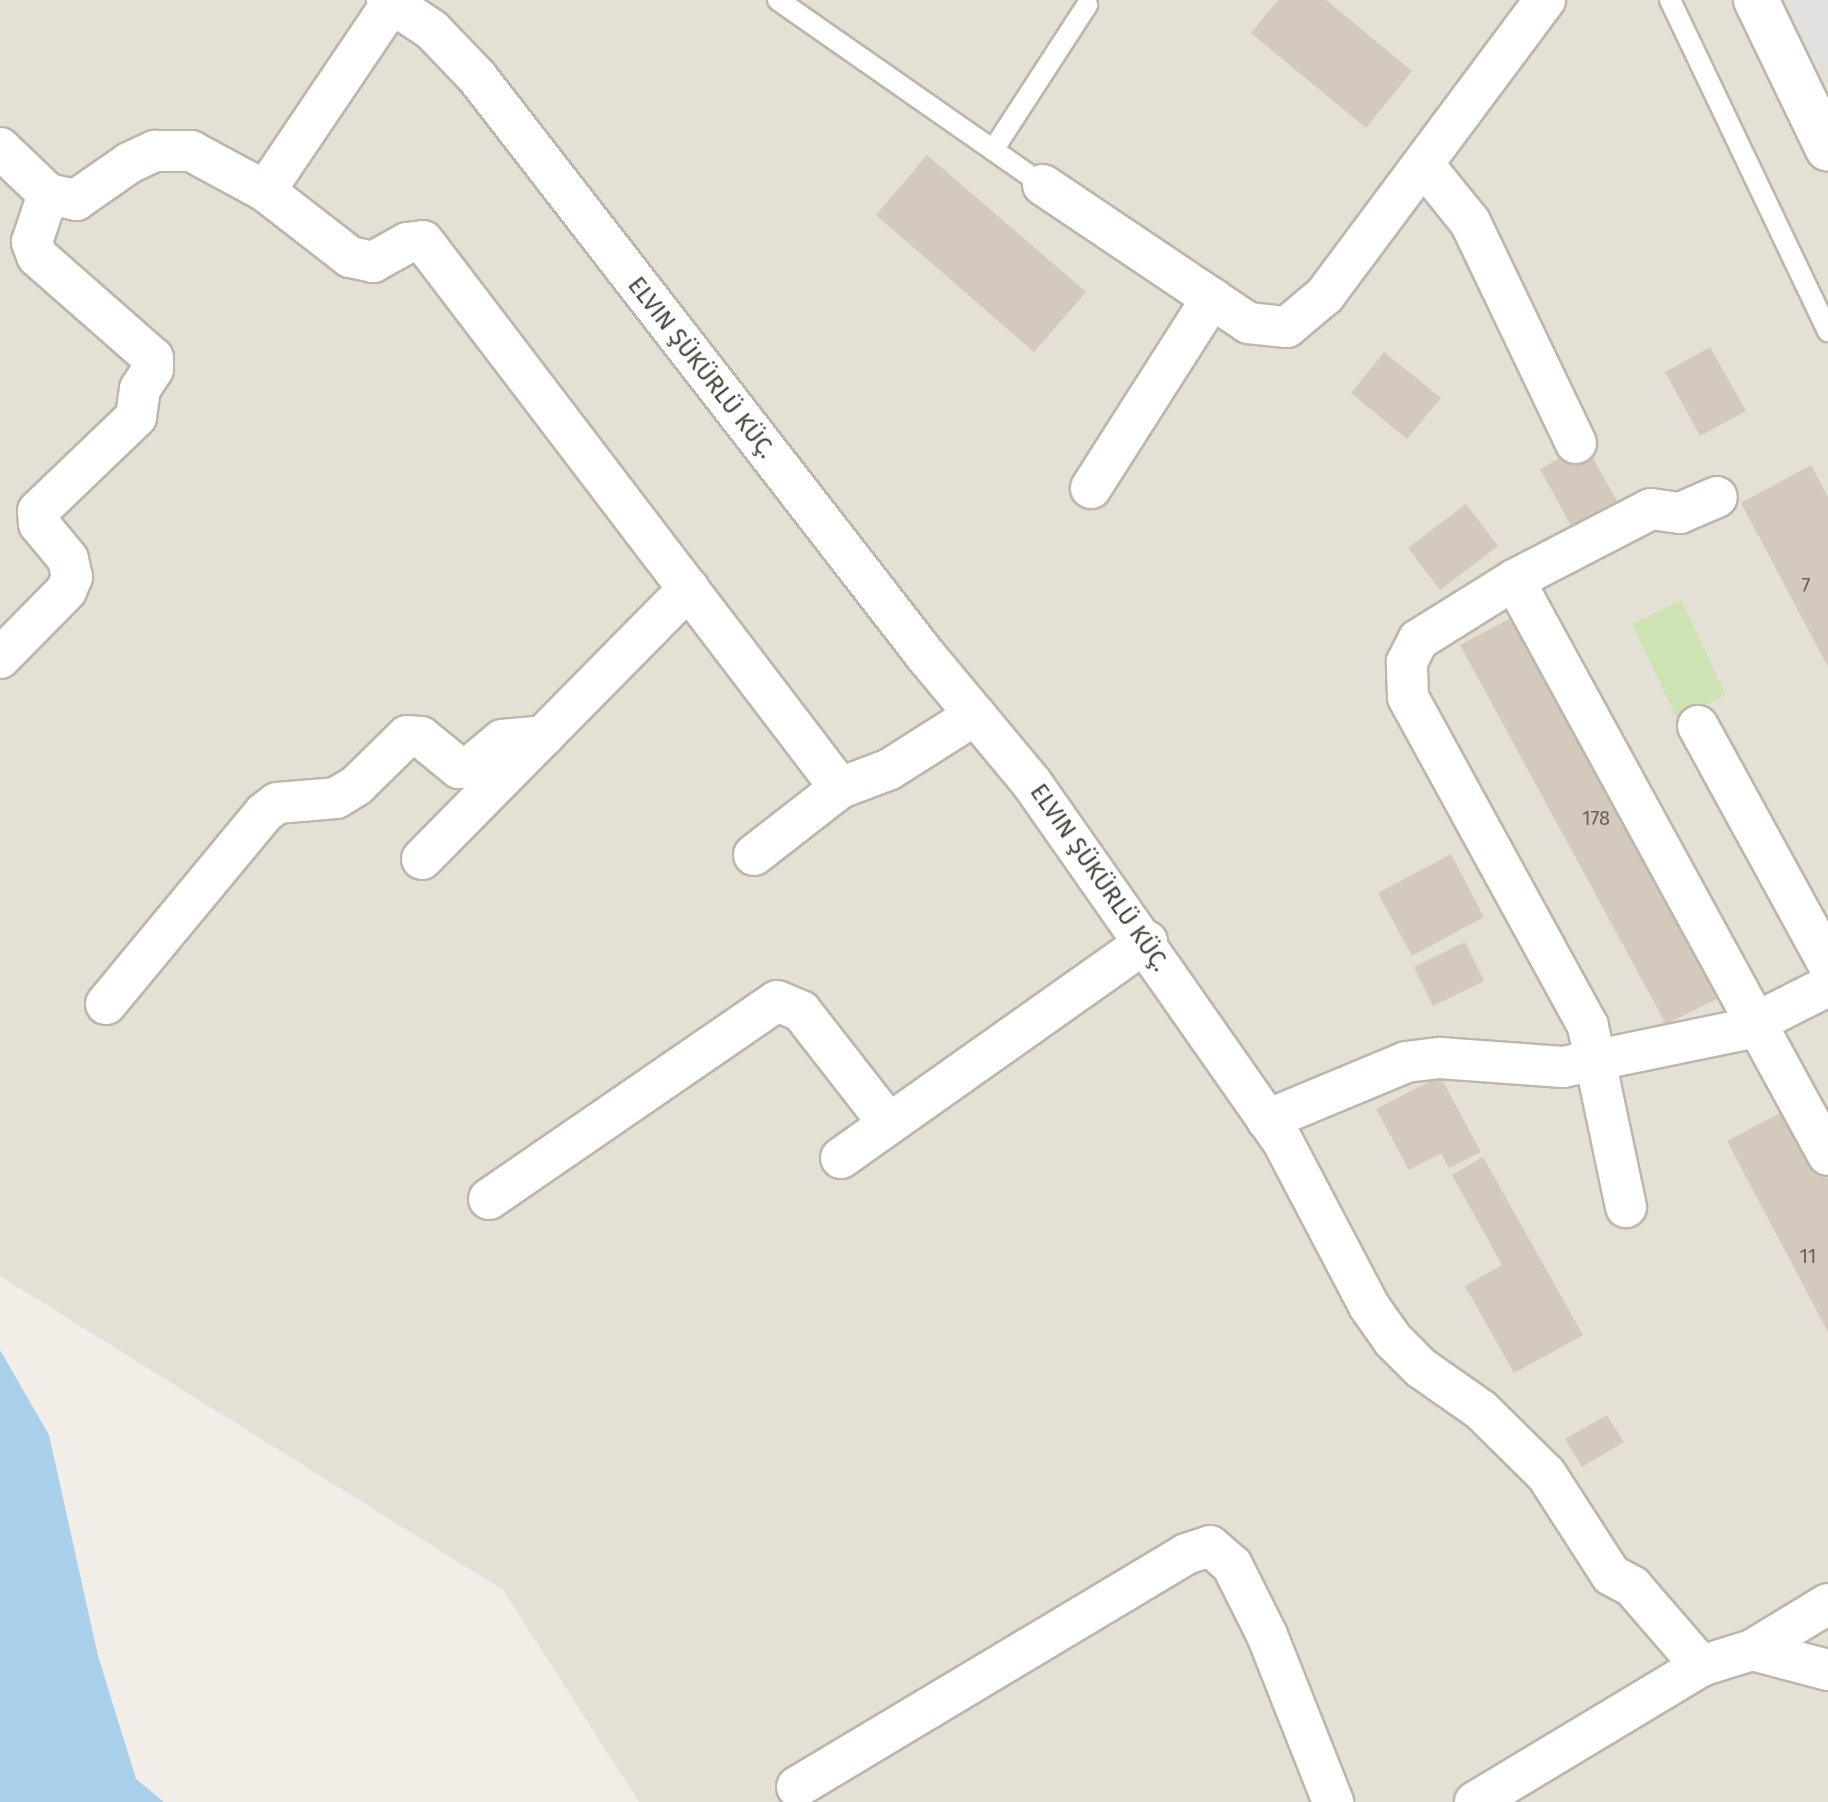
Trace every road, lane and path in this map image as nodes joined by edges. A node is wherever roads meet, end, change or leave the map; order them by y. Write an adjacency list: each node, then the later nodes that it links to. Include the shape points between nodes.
1 (778, 0): 9 (lane)
2 (1545, 0): 10 (street)
3 (1670, 0): 15 (lane)
4 (1756, 0): 7 (street)
5 (390, 1): 12 (street); 22 (street, ELVIN ŞÜKÜRLÜ KÜÇ., via 432,30 477,77)
6 (1087, 5): 9 (lane)
7 (1823, 122)
8 (0, 148): 13 (street)
9 (993, 150): 11 (lane)
10 (1424, 165): 14 (street, via 1325,295 1287,327 1248,323); 16 (street, via 1470,222)
11 (1043, 185): 14 (street)
12 (265, 191): 13 (street, via 191,151 167,151 129,163 76,200); 20 (street, via 350,257 373,262 407,243 423,241)
13 (48, 194): 21 (street, via 32,242 37,256 153,358 153,369 140,389 136,417 38,511 39,524 68,559 72,577 66,591)
14 (1212, 298): 17 (street)
15 (1828, 331)
16 (1576, 443)
17 (1091, 488)
18 (1717, 497): 19 (street, via 1680,513 1651,509)
19 (1514, 580): 32 (street); 33 (street, via 1418,640 1407,662 1408,697 1588,1026)
20 (689, 588): 24 (street); 25 (street)
21 (0, 658)
22 (975, 715): 25 (street, via 890,769); 28 (street, ELVIN ŞÜKÜRLÜ KÜÇ.)
23 (1698, 726): 29 (street)
24 (544, 736): 27 (street); 31 (street, via 502,740 471,766 459,768 421,737 407,736 356,786 336,798 277,803)
25 (840, 788): 26 (street)
26 (754, 855)
27 (422, 859)
28 (1147, 941): 34 (street, ELVIN ŞÜKÜRLÜ KÜÇ.); 35 (street)
29 (1828, 963)
30 (1828, 986): 32 (street)
31 (106, 1004)
32 (1756, 1023): 33 (street); 36 (street)
33 (1598, 1059): 34 (street, via 1563,1067 1440,1058 1406,1062); 39 (street)
34 (1267, 1120): 42 (street, ELVIN ŞÜKÜRLÜ KÜÇ., via 1393,1340 1421,1368 1481,1410 1546,1474 1611,1575 1632,1586)
35 (889, 1124): 37 (street); 38 (street, via 801,1011 777,1001)
36 (1828, 1155)
37 (841, 1158)
38 (489, 1199)
39 (1626, 1207)
40 (1828, 1604): 41 (street)
41 (1752, 1650): 42 (street); 43 (street)
42 (1701, 1666): 46 (street)
43 (1828, 1670)
44 (797, 1787): 45 (street, via 1186,1554 1210,1546 1232,1565 1267,1635)
45 (1333, 1802)
46 (1475, 1802)

